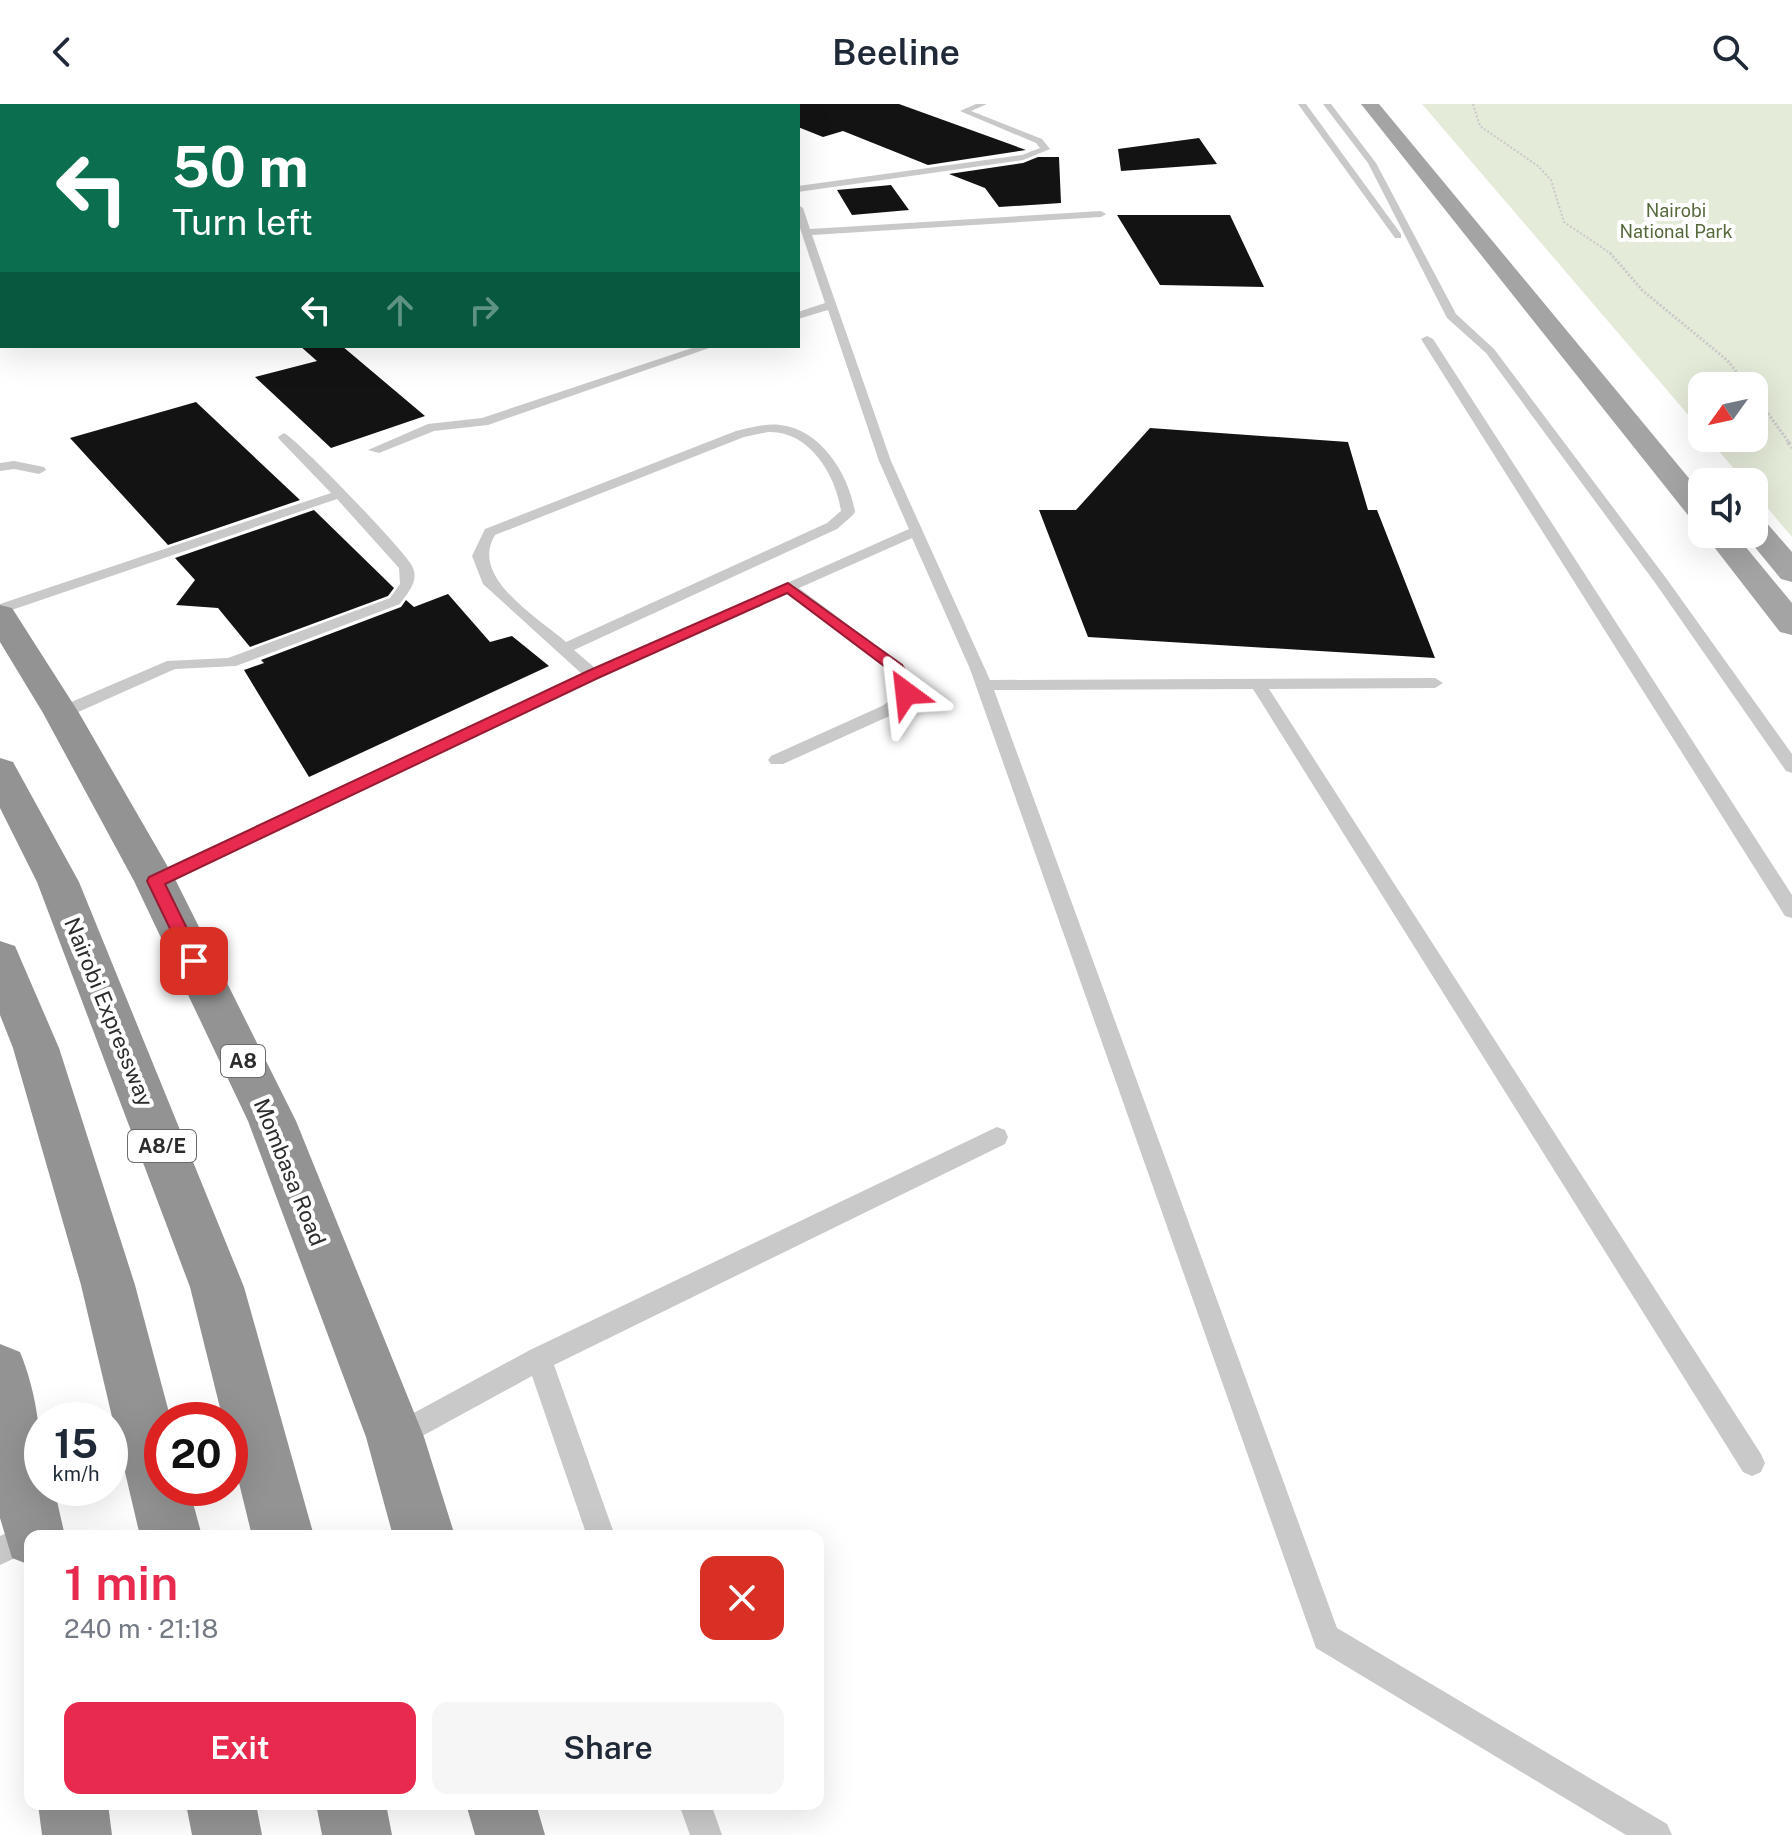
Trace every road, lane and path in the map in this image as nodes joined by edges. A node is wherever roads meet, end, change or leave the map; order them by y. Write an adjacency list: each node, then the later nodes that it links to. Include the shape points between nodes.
1 (983, 104): 7 (lane, via 964,111 1039,141 1046,149 1023,157)
2 (1302, 104): 11 (lane, via 1394,232)
3 (1327, 104): 11 (lane, via 1372,163)
4 (1370, 104): 26 (main road)
5 (1390, 104): 13 (main road)
6 (1473, 104): 17 (path, via 1480,126 1551,180 1564,222 1617,258 1643,291)
7 (800, 189)
8 (800, 214): 10 (lane)
9 (1101, 214): 10 (lane)
10 (806, 232): 12 (lane)
11 (1413, 246): 41 (lane, via 1451,316 1499,364)
12 (831, 305): 14 (lane); 27 (lane, via 885,461)
13 (1564, 307)
14 (800, 315)
15 (1427, 339): 44 (lane)
16 (703, 348): 21 (lane, via 484,422 432,427)
17 (1737, 372)
18 (1768, 414): 20 (path)
19 (284, 437): 25 (lane)
20 (1792, 448)
21 (374, 450)
22 (0, 456): 23 (lane)
23 (7, 466): 24 (lane)
24 (39, 470)
25 (340, 494): 32 (lane); 39 (lane, via 406,567 407,584 395,601 230,663 173,664)
26 (1688, 496)
27 (916, 531): 31 (lane); 38 (lane)
28 (1768, 544): 30 (main road)
29 (1730, 548): 33 (main road)
30 (1792, 572)
31 (788, 587): 35 (lane); 40 (lane, via 897,669 906,693 888,710)
32 (0, 612): 39 (highway, Mombasa Road / A8)
33 (1792, 625)
34 (564, 649): 34 (lane, via 488,581 479,548 490,532 740,434 770,428 791,431 837,472 848,512 832,526); 35 (lane)
35 (593, 675): 43 (lane)
36 (1257, 683): 37 (lane); 38 (lane); 50 (lane)
37 (1435, 683)
38 (984, 685): 68 (lane, via 1326,1638)
39 (61, 713): 43 (highway, Mombasa Road / A8)
40 (777, 760)
41 (1792, 767)
42 (0, 771): 53 (highway, Nairobi Expressway / A8/E, via 58,882 217,1287)
43 (155, 881): 49 (highway, Mombasa Road / A8, via 272,1121)
44 (1792, 911)
45 (0, 958): 52 (highway, via 36,1048 108,1285)
46 (997, 1137): 47 (lane)
47 (539, 1359): 49 (lane); 55 (lane)
48 (0, 1372): 51 (highway)
49 (395, 1437): 54 (highway, Mombasa Road / A8)
50 (1752, 1463)
51 (31, 1530)
52 (169, 1530)
53 (281, 1530)
54 (422, 1530)
55 (599, 1530)
56 (24, 1540): 57 (lane)
57 (0, 1551)
58 (74, 1810): 63 (highway)
59 (222, 1810): 64 (highway)
60 (352, 1810): 65 (highway)
61 (503, 1810): 66 (highway)
62 (697, 1810): 67 (lane)
63 (77, 1835)
64 (227, 1835)
65 (357, 1835)
66 (510, 1835)
67 (706, 1835)
68 (1656, 1835)

